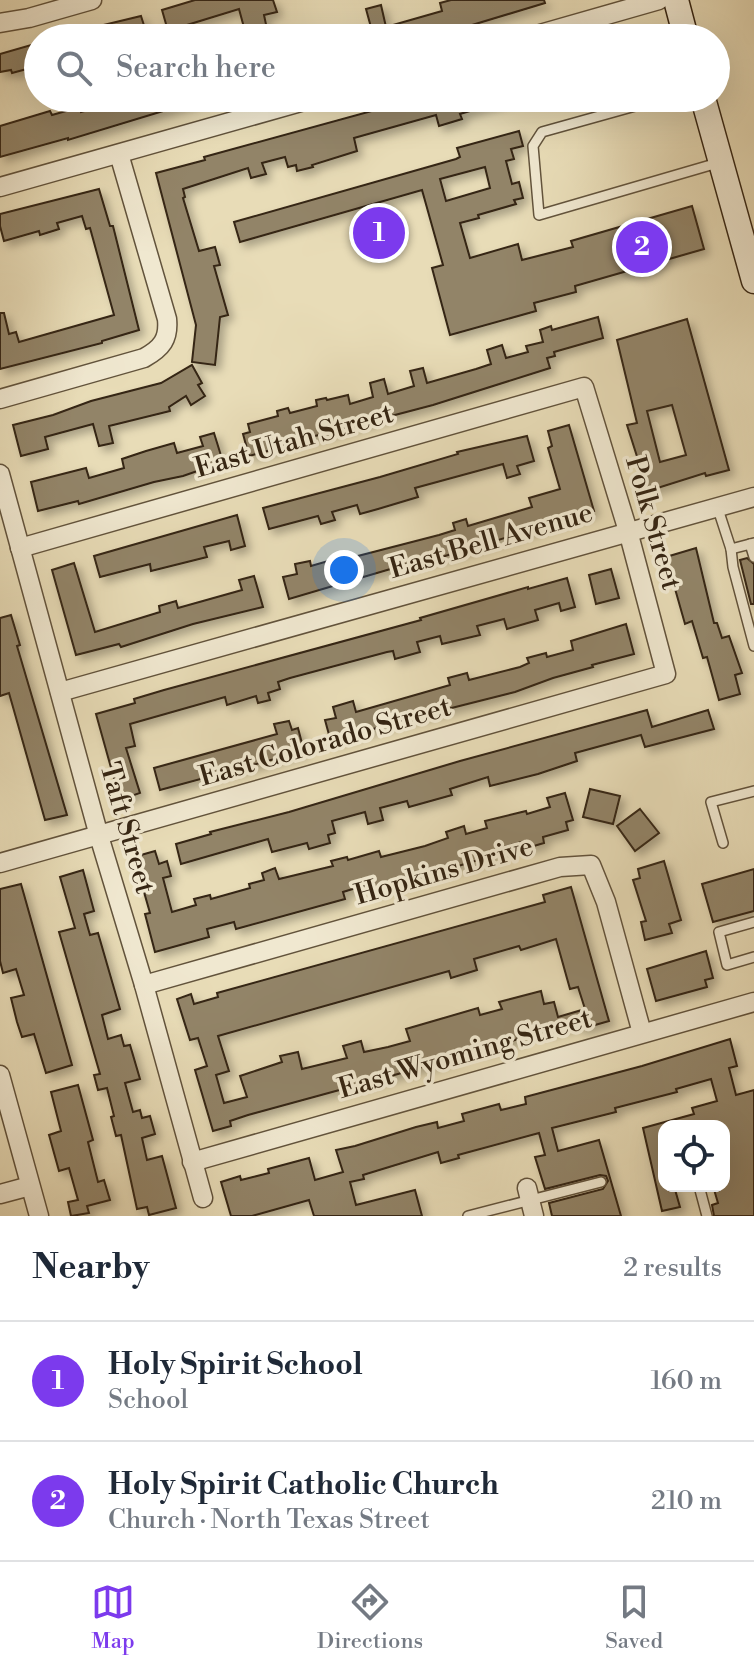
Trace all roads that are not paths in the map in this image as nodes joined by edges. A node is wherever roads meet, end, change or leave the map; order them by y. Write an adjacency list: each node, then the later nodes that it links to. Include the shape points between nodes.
1 (92, 0): 4 (street)
2 (659, 0): 5 (street)
3 (676, 0): 6 (main road)
4 (0, 23)
5 (575, 24)
6 (682, 24)
7 (266, 112): 10 (street)
8 (613, 112): 11 (lane, via 542,132 533,146 539,215)
9 (707, 112): 11 (main road)
10 (119, 154): 12 (street); 16 (street, via 167,319 165,342 144,358)
11 (721, 162): 13 (main road)
12 (0, 187)
13 (750, 252): 14 (main road)
14 (754, 281)
15 (584, 387): 20 (street, Polk Street); 22 (street, East Utah Street)
16 (0, 399)
17 (0, 474): 22 (street, Taft Street)
18 (754, 497): 19 (street, East Bell Avenue)
19 (717, 506): 20 (street, East Bell Avenue); 23 (lane)
20 (628, 531): 26 (street, Polk Street); 27 (street, East Bell Avenue)
21 (752, 543): 23 (lane); 24 (lane)
22 (20, 548): 27 (street, Taft Street)
23 (731, 549): 25 (lane)
24 (754, 557)
25 (754, 646)
26 (666, 674): 29 (street, East Colorado Street)
27 (60, 692): 29 (street, Taft Street)
28 (754, 791): 30 (lane, via 711,802)
29 (99, 836): 31 (street, East Colorado Street); 34 (street, Taft Street)
30 (723, 843)
31 (0, 863)
32 (754, 922): 33 (lane, via 719,932 727,965)
33 (754, 957)
34 (144, 985): 36 (street, Hopkins Drive, via 560,867 591,865); 38 (street, Taft Street)
35 (754, 1002): 36 (street, East Wyoming Street)
36 (642, 1033): 38 (street, East Wyoming Street)
37 (0, 1075): 40 (street)
38 (192, 1162): 43 (street, Taft Street)
39 (601, 1182): 44 (lane)
40 (30, 1186): 42 (street); 45 (street)
41 (701, 1192): 47 (lane)
42 (0, 1194)
43 (203, 1198)
44 (530, 1201): 46 (lane)
45 (39, 1216)
46 (468, 1216)
47 (707, 1216)

